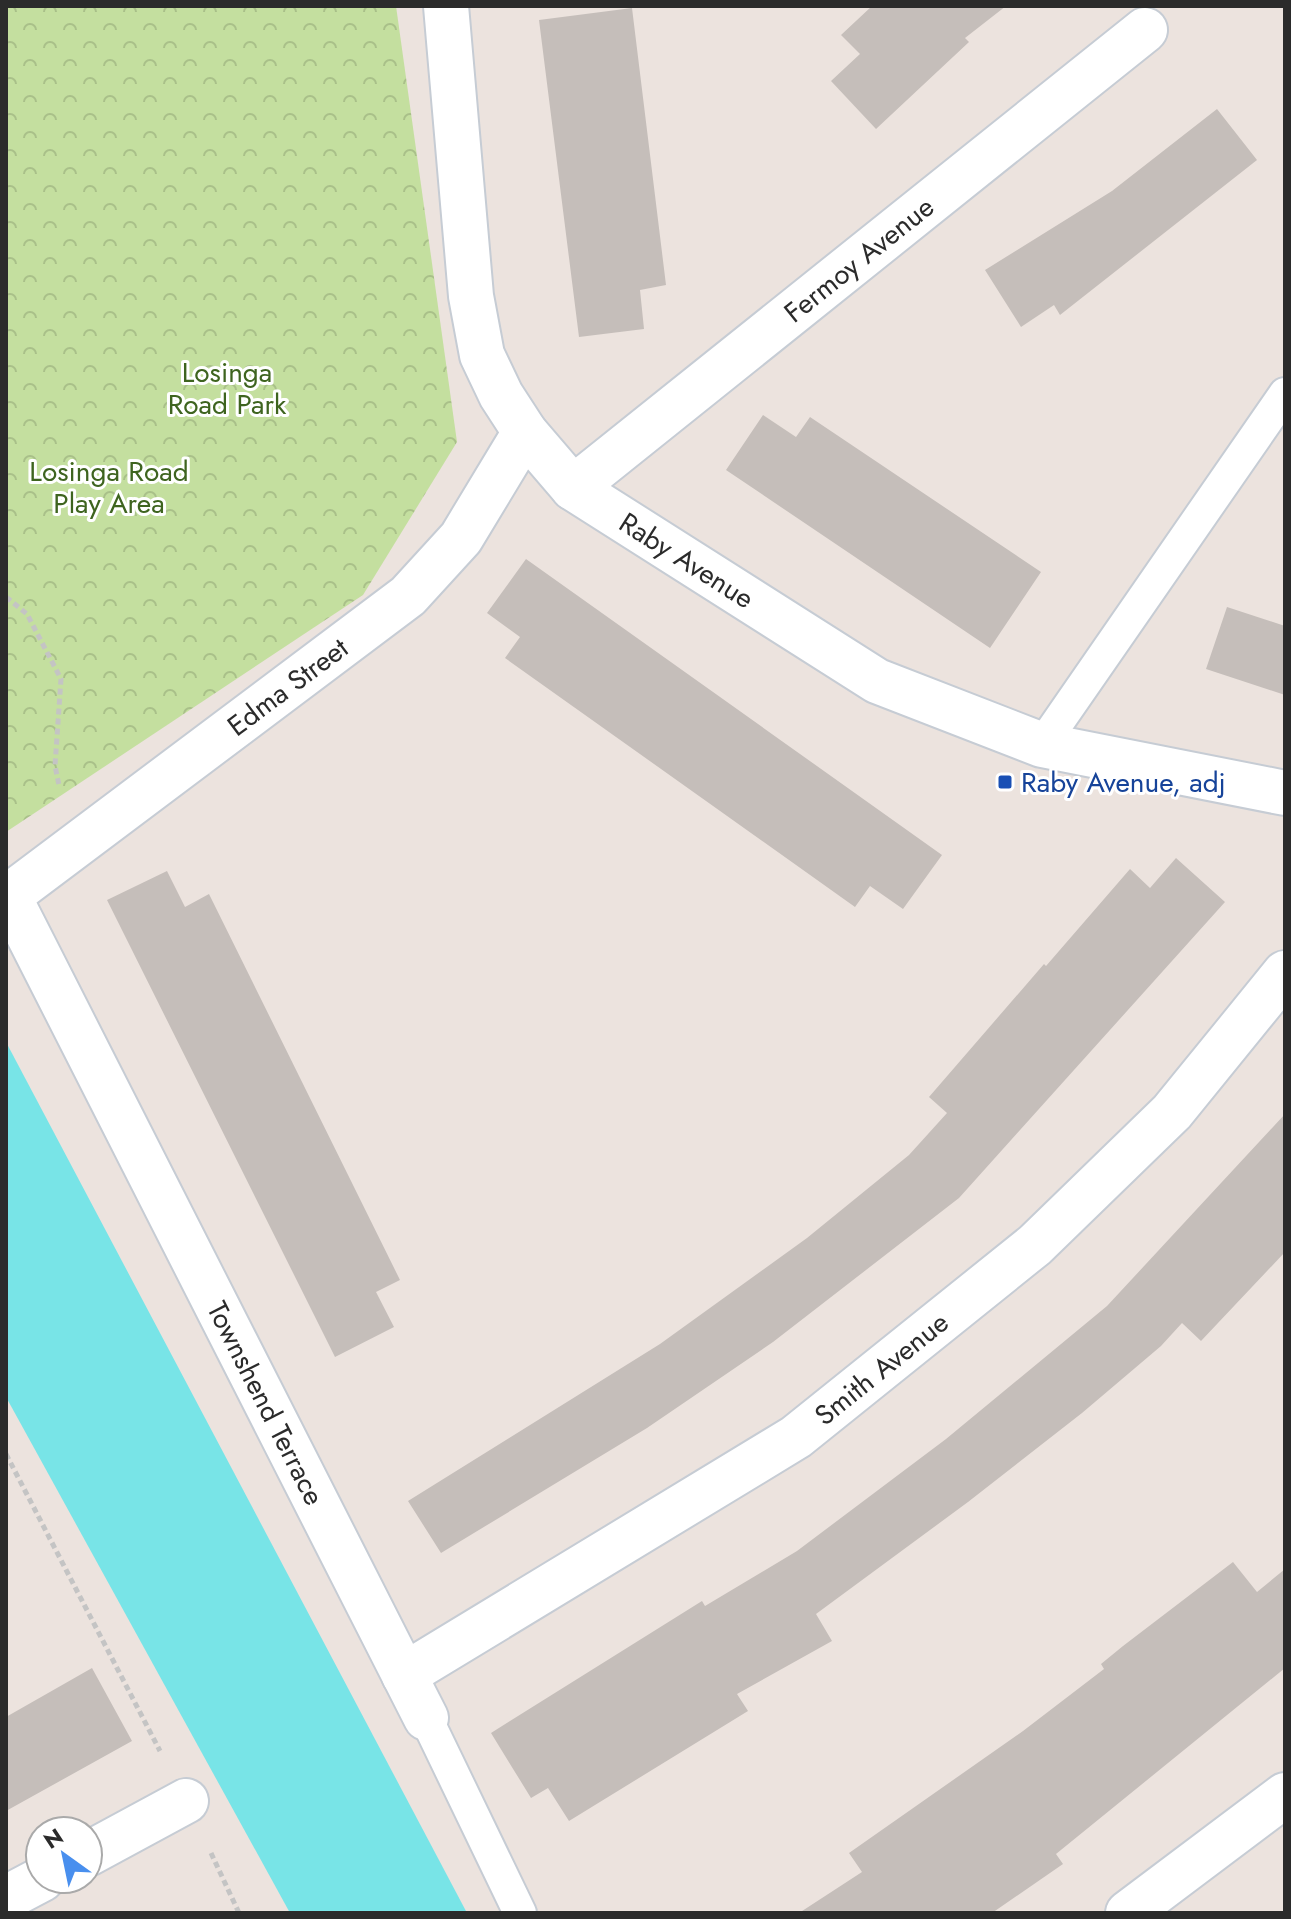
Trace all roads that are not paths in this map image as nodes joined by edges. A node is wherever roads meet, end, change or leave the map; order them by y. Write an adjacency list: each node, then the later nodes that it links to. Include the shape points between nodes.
1 (446, 6): 4 (street, Raby Avenue, via 471,296 482,355)
2 (1145, 30): 5 (street, Fermoy Avenue)
3 (1285, 394): 6 (lane)
4 (525, 432): 5 (street, Raby Avenue); 8 (street, Edma Street, via 461,538 408,596)
5 (573, 488): 6 (street, Raby Avenue, via 877,681)
6 (1042, 745): 7 (street, Raby Avenue)
7 (1285, 793)
8 (7, 896): 10 (street, Townshend Terrace)
9 (1285, 973): 10 (street, Smith Avenue, via 1172,1112 1035,1245 796,1437)
10 (404, 1675): 11 (street, Townshend Terrace)
11 (426, 1718): 17 (lane, Townshend Terrace)
12 (1285, 1795): 18 (street)
13 (186, 1801): 14 (street)
14 (104, 1845)
15 (24, 1888): 16 (street)
16 (6, 1898)
17 (520, 1913)
18 (1128, 1913)

